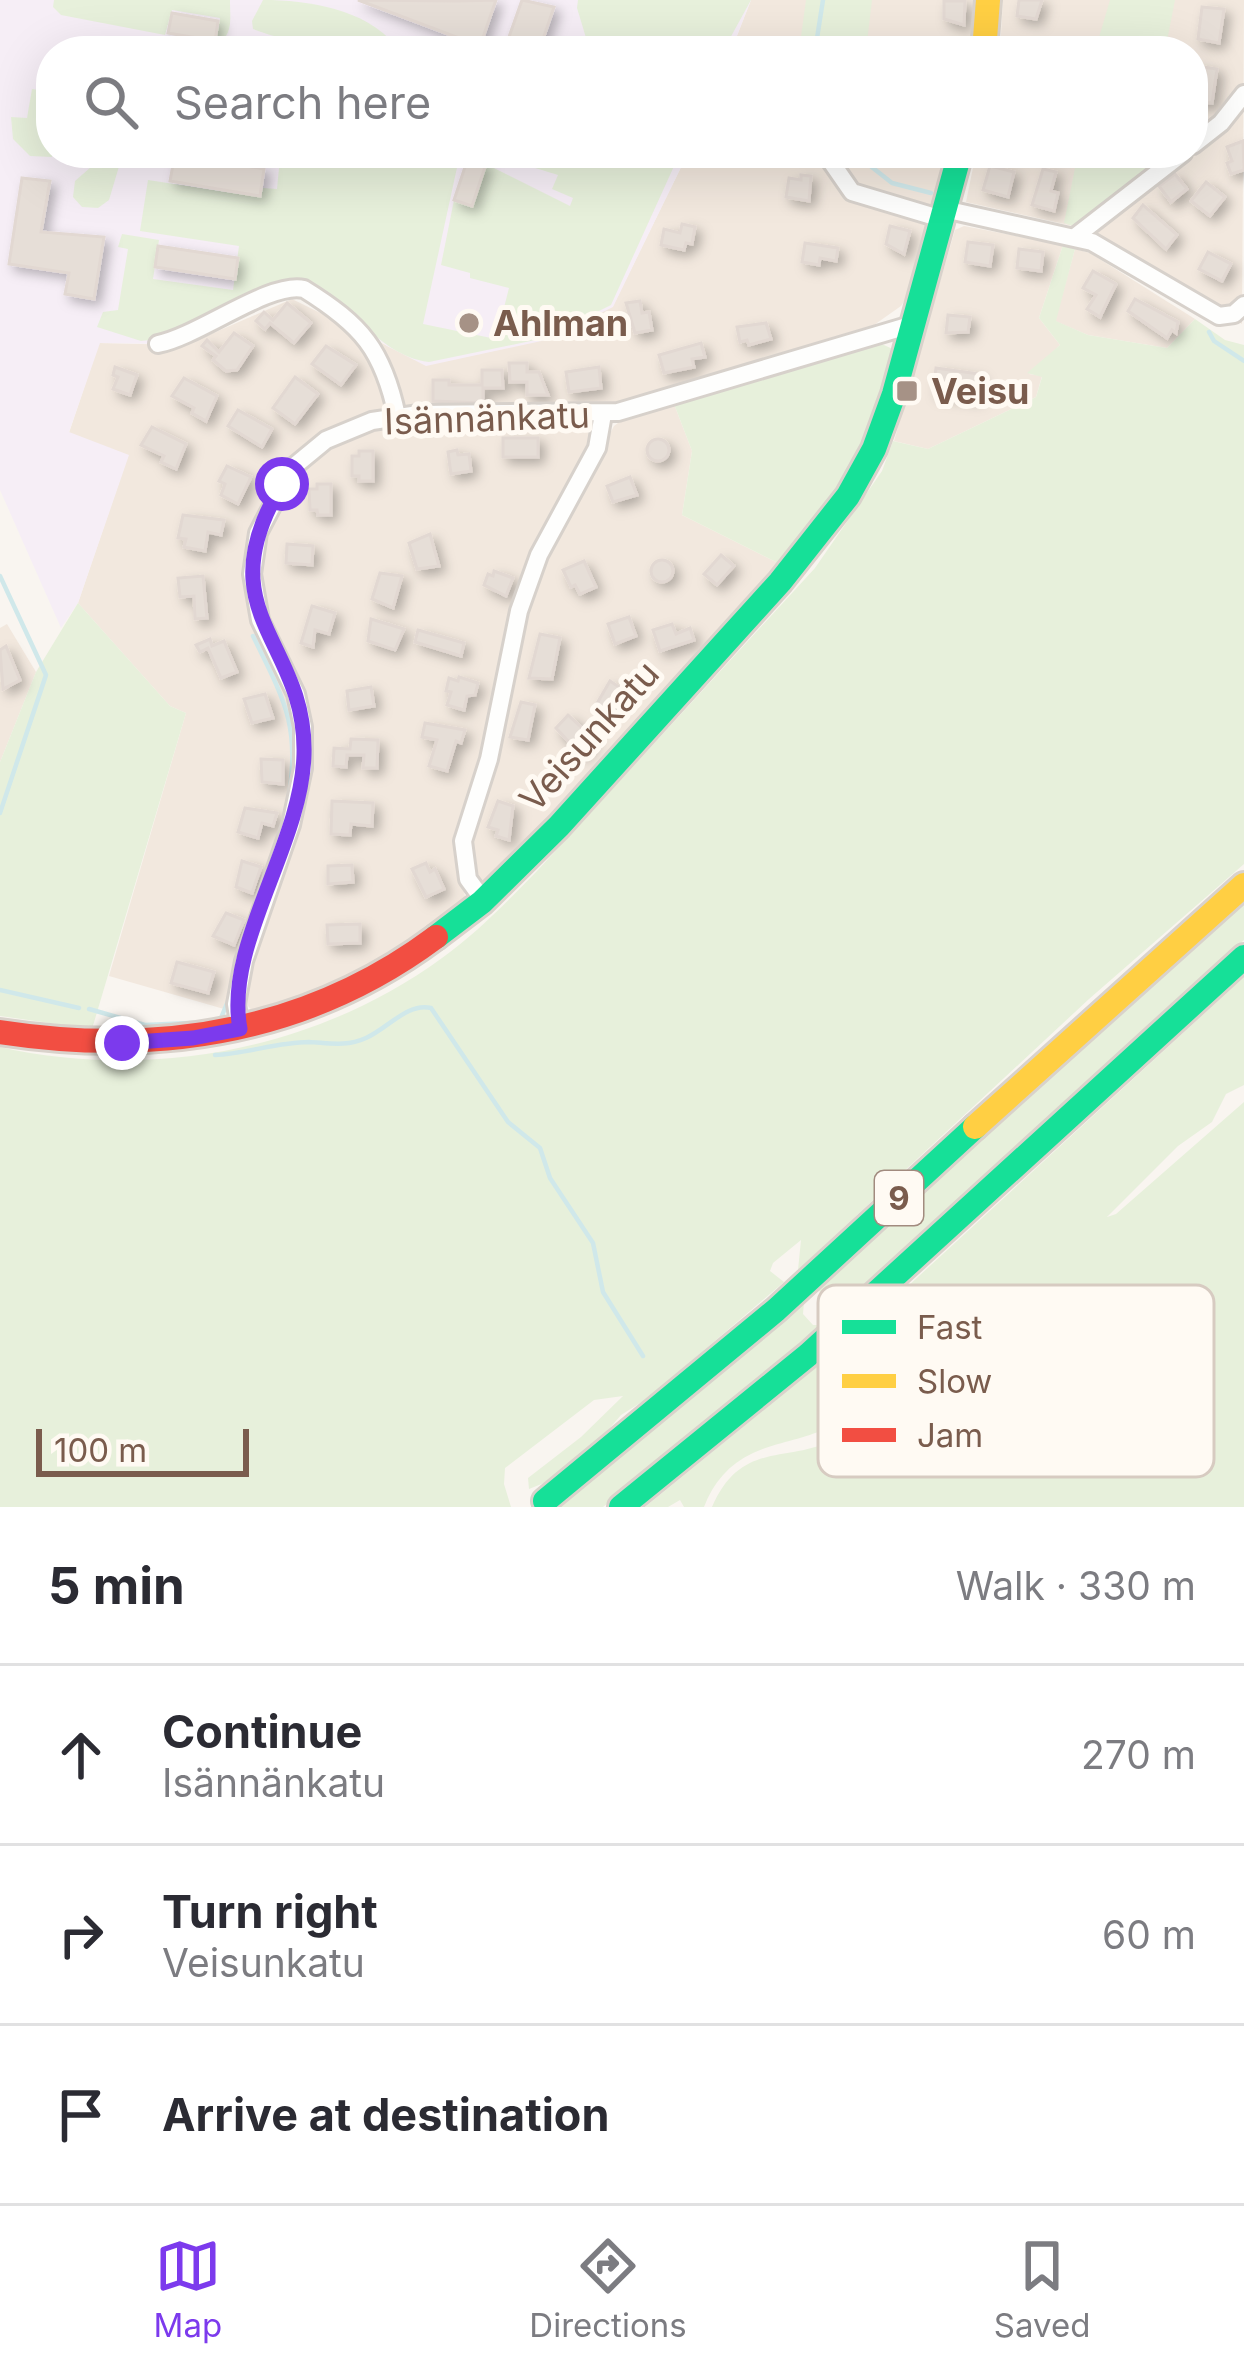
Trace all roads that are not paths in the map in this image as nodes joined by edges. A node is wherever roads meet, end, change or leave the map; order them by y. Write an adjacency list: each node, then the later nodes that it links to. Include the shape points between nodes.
1 (988, 0): 2 (main road)
2 (985, 36)
3 (1244, 94): 4 (street)
4 (1208, 133)
5 (835, 168): 8 (street, via 852,192)
6 (956, 168): 8 (main road, Veisunkatu)
7 (1164, 168): 9 (street)
8 (943, 214): 9 (street); 11 (main road, Veisunkatu)
9 (1076, 236): 10 (street, via 1211,314 1234,314)
10 (1244, 305)
11 (914, 324): 13 (street, Isännänkatu); 16 (main road, Veisunkatu, via 875,446 828,523)
12 (158, 344): 14 (street, via 274,292 304,289 374,347)
13 (603, 414): 14 (street, Isännänkatu); 16 (street, via 600,440 519,611 463,842 468,879)
14 (397, 416): 18 (street, Isännänkatu, via 340,433 303,457 258,532 254,596 296,694 304,748 291,825 244,961)
15 (1244, 885): 22 (main road, 9, via 776,1310)
16 (484, 901): 18 (main road, Veisunkatu, via 350,990)
17 (1244, 957): 20 (main road, 9)
18 (240, 1029): 19 (main road, Veisunkatu, via 122,1043)
19 (0, 1032)
20 (885, 1285)
21 (818, 1346): 23 (main road, 9)
22 (545, 1501)
23 (621, 1507)

